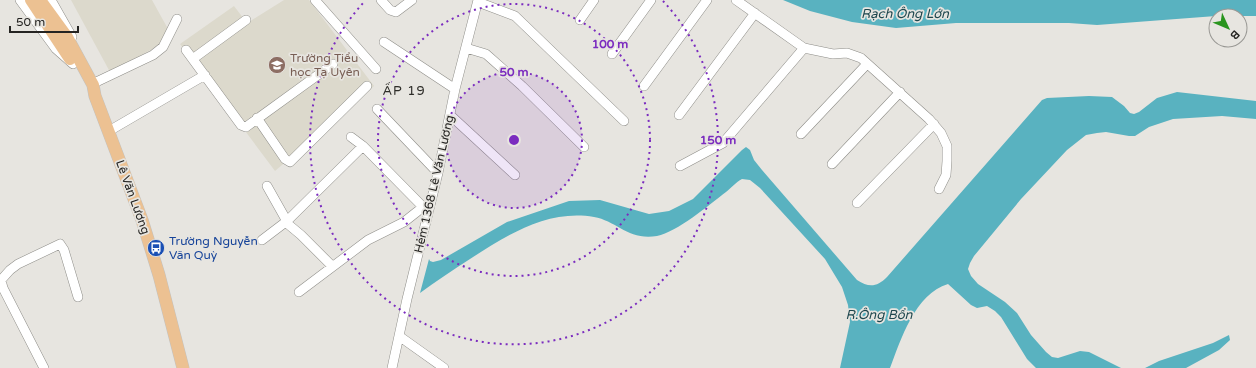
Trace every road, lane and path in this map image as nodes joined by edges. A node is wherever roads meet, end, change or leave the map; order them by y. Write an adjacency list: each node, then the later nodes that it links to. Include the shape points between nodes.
1 (20, 0): 24 (street, Lê Văn Lương, via 56,49)
2 (31, 0): 14 (main road)
3 (40, 0): 14 (main road)
4 (51, 0): 24 (street, Lê Văn Lương, via 72,35)
5 (315, 0): 27 (street)
6 (381, 0): 7 (street, via 390,10 396,12)
7 (412, 0)
8 (594, 0): 17 (street)
9 (651, 0): 22 (street)
10 (707, 0): 31 (street)
11 (736, 0): 13 (street)
12 (478, 1): 19 (street, Hẻm 1368 Lê Văn Lương); 39 (street, via 515,16)
13 (755, 13): 20 (street); 37 (street)
14 (45, 14): 24 (main road, Lê Văn Lương, via 66,52)
15 (177, 19): 29 (street, via 162,47 153,55)
16 (246, 20): 23 (street)
17 (580, 20)
18 (384, 42): 32 (street)
19 (466, 48): 32 (street, Hẻm 1368 Lê Văn Lương); 45 (street, via 486,54)
20 (804, 48): 26 (street, via 833,54 847,53 861,58); 47 (street, via 723,143)
21 (186, 50): 23 (street)
22 (612, 54)
23 (194, 58): 28 (street)
24 (76, 63): 29 (main road, Lê Văn Lương); 34 (main road, Lê Văn Lương, via 88,90)
25 (333, 64): 38 (street)
26 (867, 64): 33 (street); 42 (street)
27 (376, 69)
28 (205, 75): 38 (street, via 241,125 246,127); 41 (street)
29 (92, 84): 34 (main road, Lê Văn Lương)
30 (367, 86): 38 (street, via 290,162 285,159)
31 (644, 86)
32 (455, 89): 36 (street, Hẻm 1368 Lê Văn Lương)
33 (900, 92): 40 (street); 46 (street)
34 (96, 96): 41 (main road, Lê Văn Lương)
35 (377, 109): 48 (street)
36 (450, 115): 48 (street, Hẻm 1368 Lê Văn Lương); 49 (street)
37 (679, 115)
38 (258, 118)
39 (624, 121)
40 (934, 124): 51 (street, via 947,146 946,175); 52 (street)
41 (109, 131): 61 (main road, Lê Văn Lương, via 142,220)
42 (801, 134)
43 (351, 137): 44 (street)
44 (363, 146): 53 (street); 54 (street)
45 (584, 147)
46 (832, 164)
47 (680, 166)
48 (438, 172): 53 (street, Hẻm 1368 Lê Văn Lương)
49 (515, 175)
50 (267, 186): 54 (street)
51 (939, 189)
52 (857, 203)
53 (426, 209): 56 (street, via 368,240); 59 (street, Hẻm 1368 Lê Văn Lương)
54 (287, 221): 55 (street); 56 (street)
55 (262, 240)
56 (332, 266): 57 (street)
57 (299, 292)
58 (78, 297): 60 (street, via 60,244 18,264 1,280)
59 (399, 336): 62 (street, Hẻm 1368 Lê Văn Lương); 63 (street)
60 (44, 368)
61 (183, 368)
62 (392, 368)
63 (444, 368)

